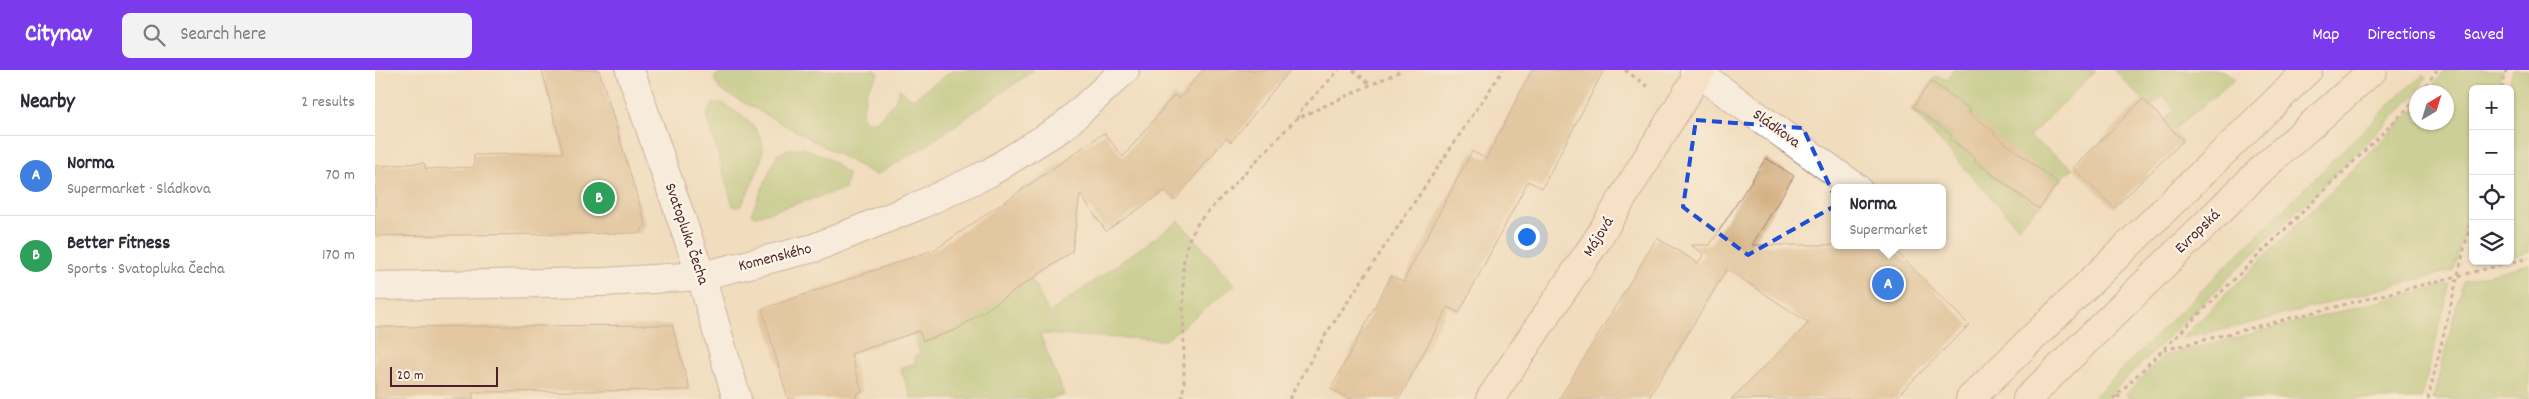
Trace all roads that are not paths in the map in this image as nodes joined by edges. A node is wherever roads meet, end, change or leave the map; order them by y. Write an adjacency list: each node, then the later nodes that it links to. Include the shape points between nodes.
1 (630, 70): 7 (street, Svatopluka Čecha)
2 (1125, 70): 7 (street, Komenského, via 1064,126 989,172 920,205 814,248)
3 (2308, 70): 11 (main road)
4 (2373, 70): 12 (main road, Evropská, via 2265,166)
5 (1698, 71): 6 (street, Sládkova); 10 (main road, Májová, via 1595,244)
6 (1852, 184)
7 (701, 276): 8 (street, Komenského, via 603,282); 9 (street, Svatopluka Čecha)
8 (375, 286)
9 (737, 399)
10 (1490, 399)
11 (1970, 399)
12 (2027, 399)

